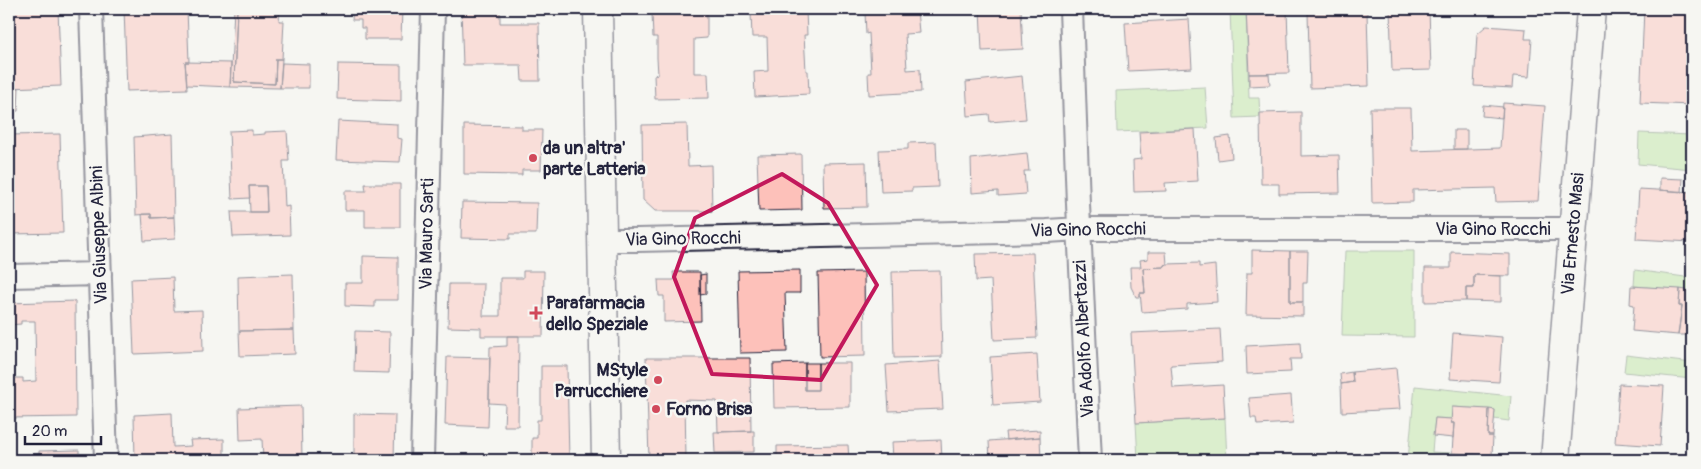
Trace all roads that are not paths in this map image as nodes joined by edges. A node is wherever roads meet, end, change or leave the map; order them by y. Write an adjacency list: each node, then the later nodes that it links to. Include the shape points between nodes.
1 (91, 9): 9 (street, Via Giuseppe Albini)
2 (433, 9): 12 (street, Via Mauro Sarti)
3 (598, 9): 8 (street)
4 (1071, 9): 6 (street, Via Adolfo Albertazzi)
5 (1591, 9): 7 (street, Via Ernesto Masi)
6 (1079, 229): 7 (street, Via Gino Rocchi); 8 (street, Via Gino Rocchi); 14 (street, Via Adolfo Albertazzi)
7 (1573, 229): 15 (street, Via Ernesto Masi)
8 (602, 240): 13 (street)
9 (100, 274): 10 (street); 11 (street, Via Giuseppe Albini)
10 (9, 276)
11 (106, 460)
12 (422, 460)
13 (606, 460)
14 (1090, 460)
15 (1555, 460)

